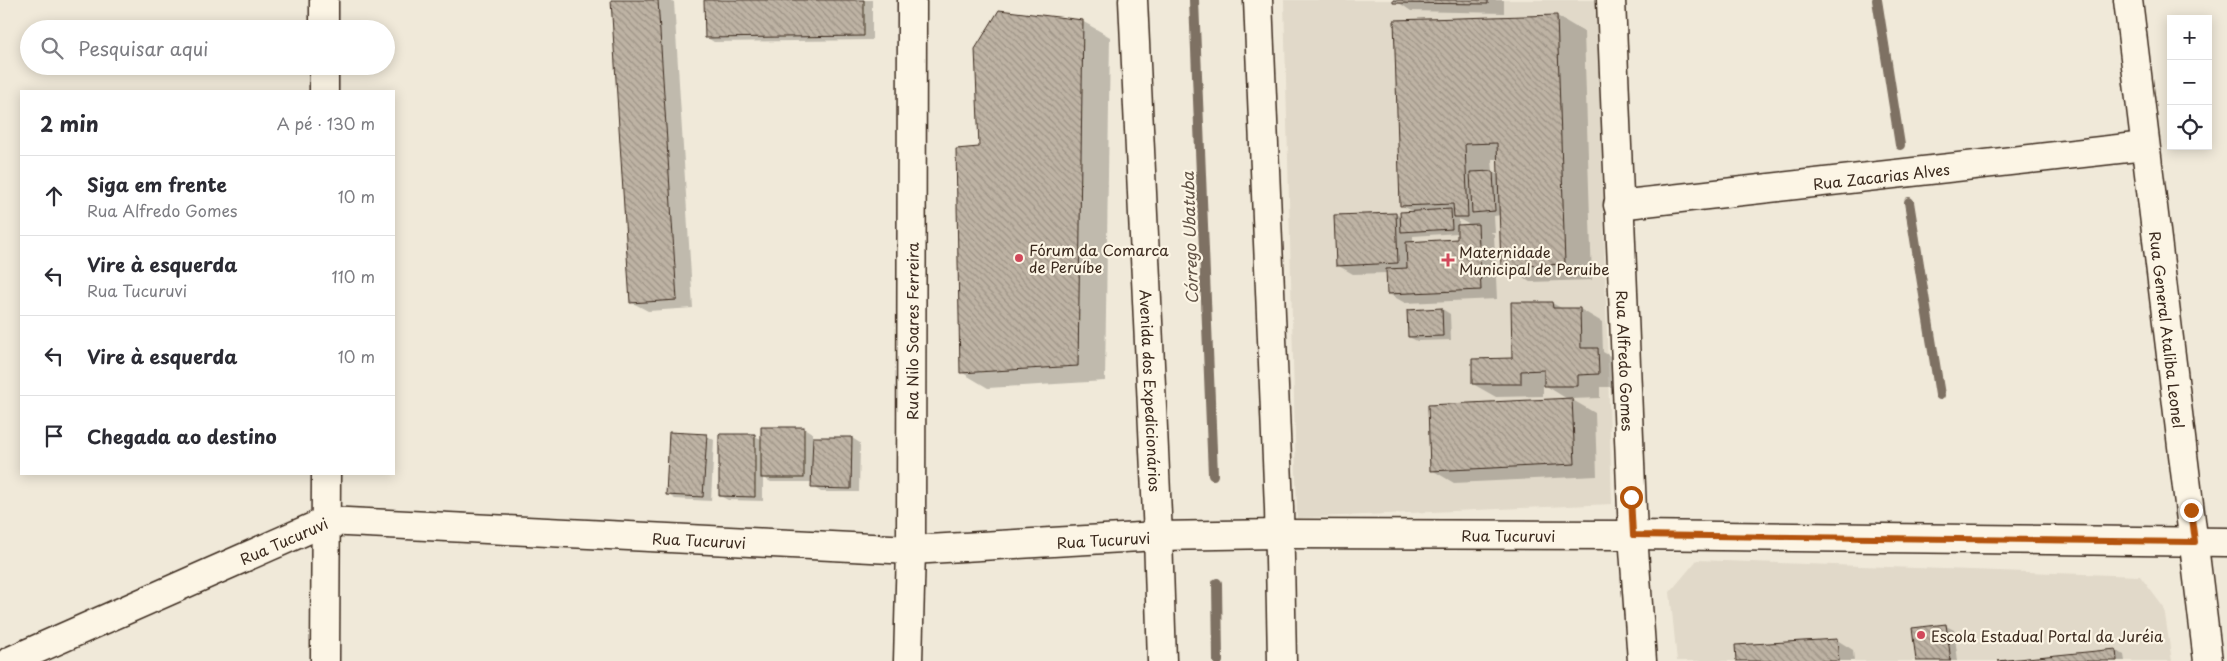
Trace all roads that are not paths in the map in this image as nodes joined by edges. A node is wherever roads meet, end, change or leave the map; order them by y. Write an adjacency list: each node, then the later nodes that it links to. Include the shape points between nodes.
1 (324, 0): 7 (street)
2 (912, 0): 19 (street, Rua Nilo Soares Ferreira)
3 (1133, 0): 16 (street, Avenida dos Expedicionários)
4 (1258, 0): 14 (street)
5 (1610, 0): 11 (street, Rua Alfredo Gomes)
6 (2128, 0): 10 (street, Rua General Ataliba Leonel)
7 (324, 20)
8 (324, 75): 9 (street)
9 (324, 90)
10 (2146, 146): 11 (street, Rua Zacarias Alves); 17 (street, Rua General Ataliba Leonel)
11 (1618, 205): 15 (street, Rua Alfredo Gomes)
12 (326, 475): 13 (street)
13 (327, 521): 19 (street, Rua Tucuruvi); 20 (street, Rua Tucuruvi); 21 (street)
14 (1280, 534): 15 (street, Rua Tucuruvi); 16 (street, Rua Tucuruvi); 24 (street)
15 (1633, 535): 17 (street, Rua Tucuruvi); 25 (street, Rua Alfredo Gomes)
16 (1158, 536): 19 (street, Rua Tucuruvi); 23 (street, Avenida dos Expedicionários)
17 (2195, 542): 18 (street, Rua Tucuruvi); 26 (street, Rua General Ataliba Leonel)
18 (2227, 542)
19 (911, 550): 22 (street, Rua Nilo Soares Ferreira)
20 (10, 661)
21 (325, 661)
22 (908, 661)
23 (1162, 661)
24 (1282, 661)
25 (1642, 661)
26 (2208, 661)

